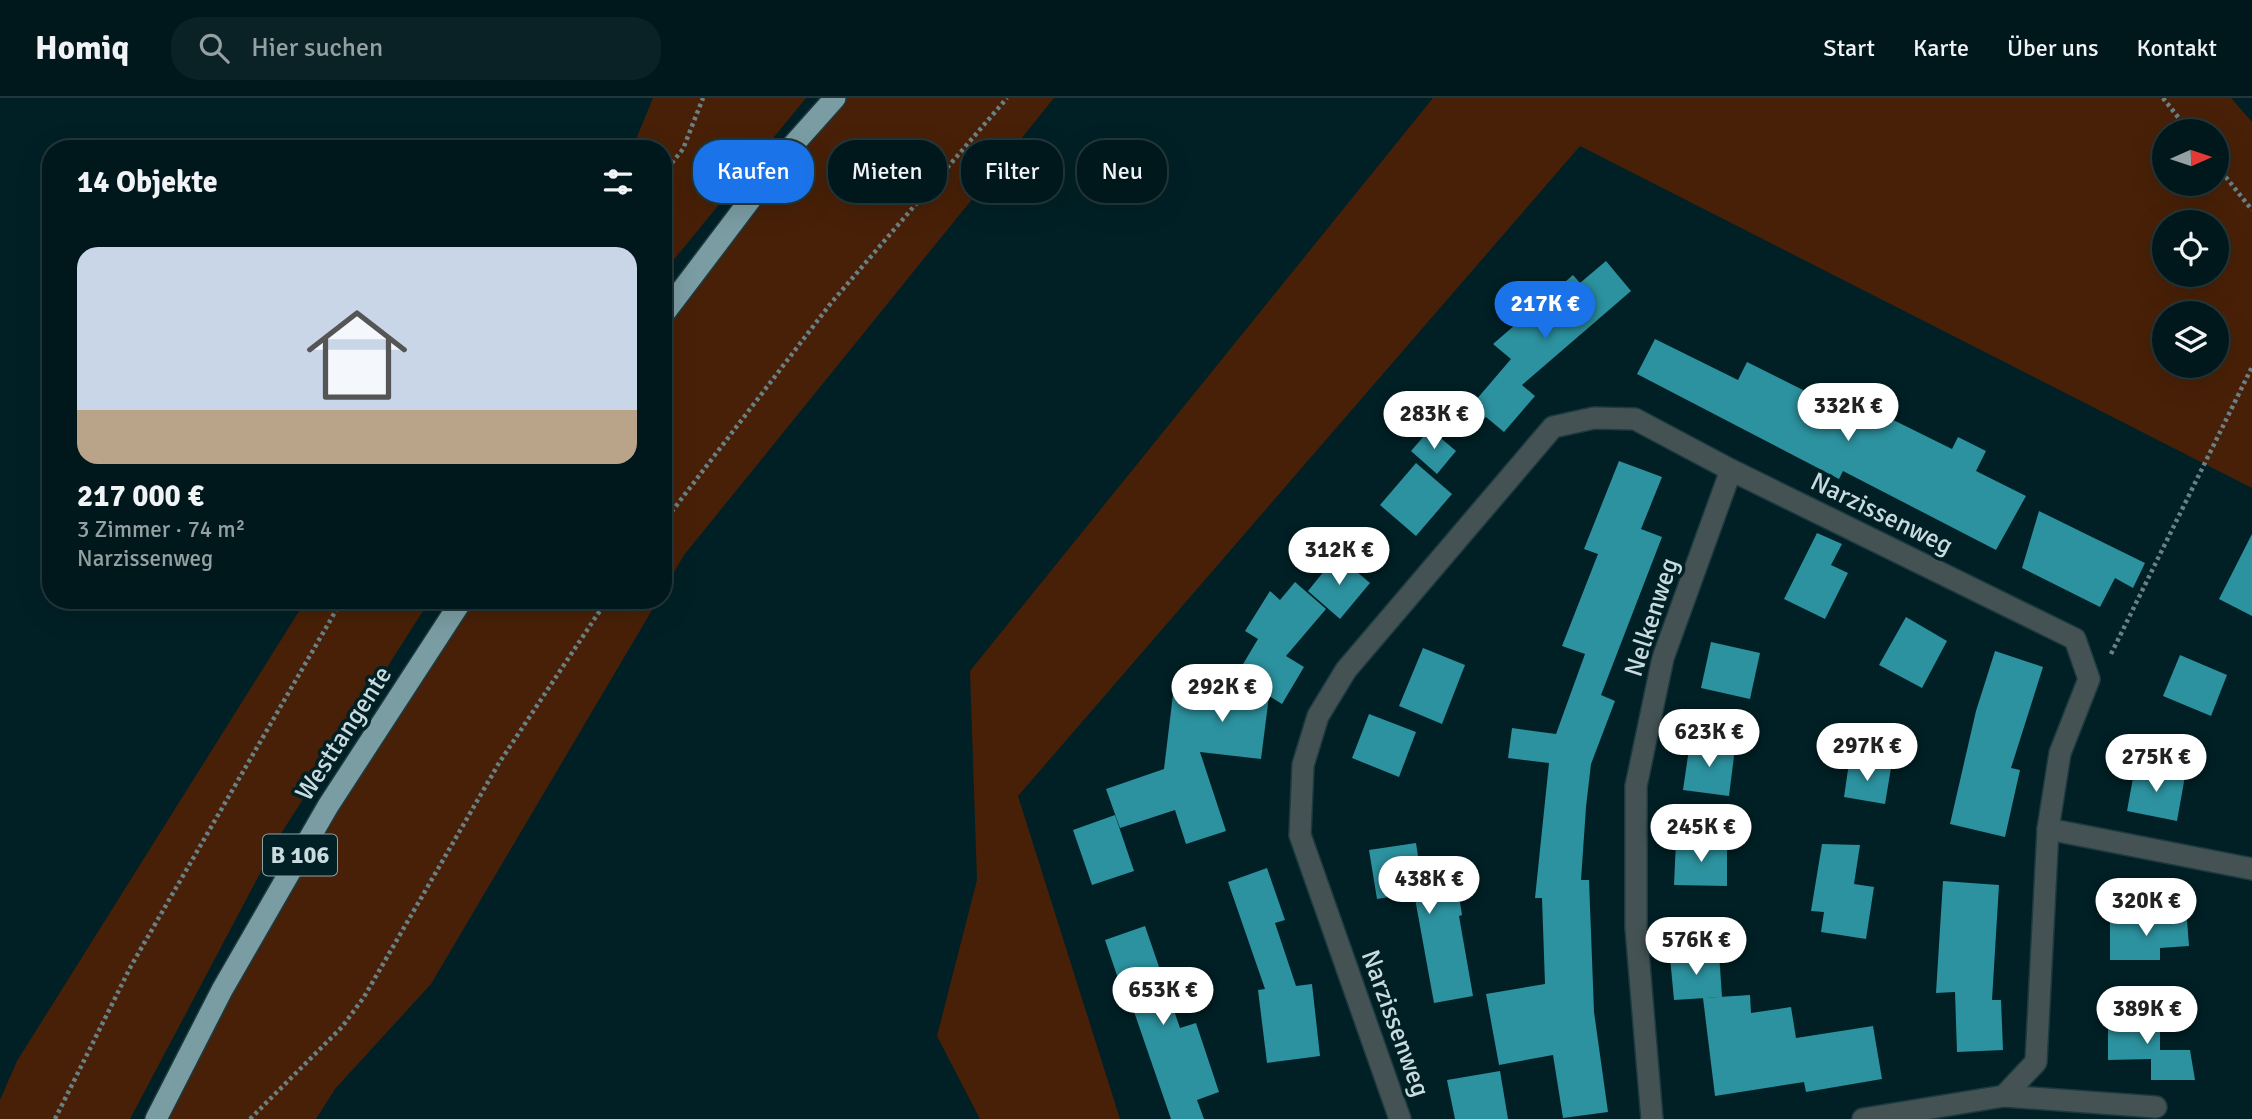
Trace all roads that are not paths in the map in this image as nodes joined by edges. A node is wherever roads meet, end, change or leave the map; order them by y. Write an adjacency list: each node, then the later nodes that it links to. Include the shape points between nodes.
1 (835, 98): 2 (highway, via 785,154)
2 (672, 304)
3 (1731, 470): 5 (street, Narzissenweg, via 2075,639 2089,679 2060,753); 10 (street, Narzissenweg, via 1634,419 1594,418 1553,427 1346,670 1318,716 1303,765 1300,835); 11 (street, Nelkenweg, via 1663,657 1636,786 1636,928)
4 (456, 609): 9 (highway, Westtangente / B 106, via 328,806 222,990)
5 (2048, 829): 6 (street); 7 (street, via 2036,1062)
6 (2252, 869)
7 (2004, 1096): 8 (street); 12 (street)
8 (2156, 1107)
9 (156, 1119)
10 (1400, 1119)
11 (1652, 1119)
12 (1863, 1119)

